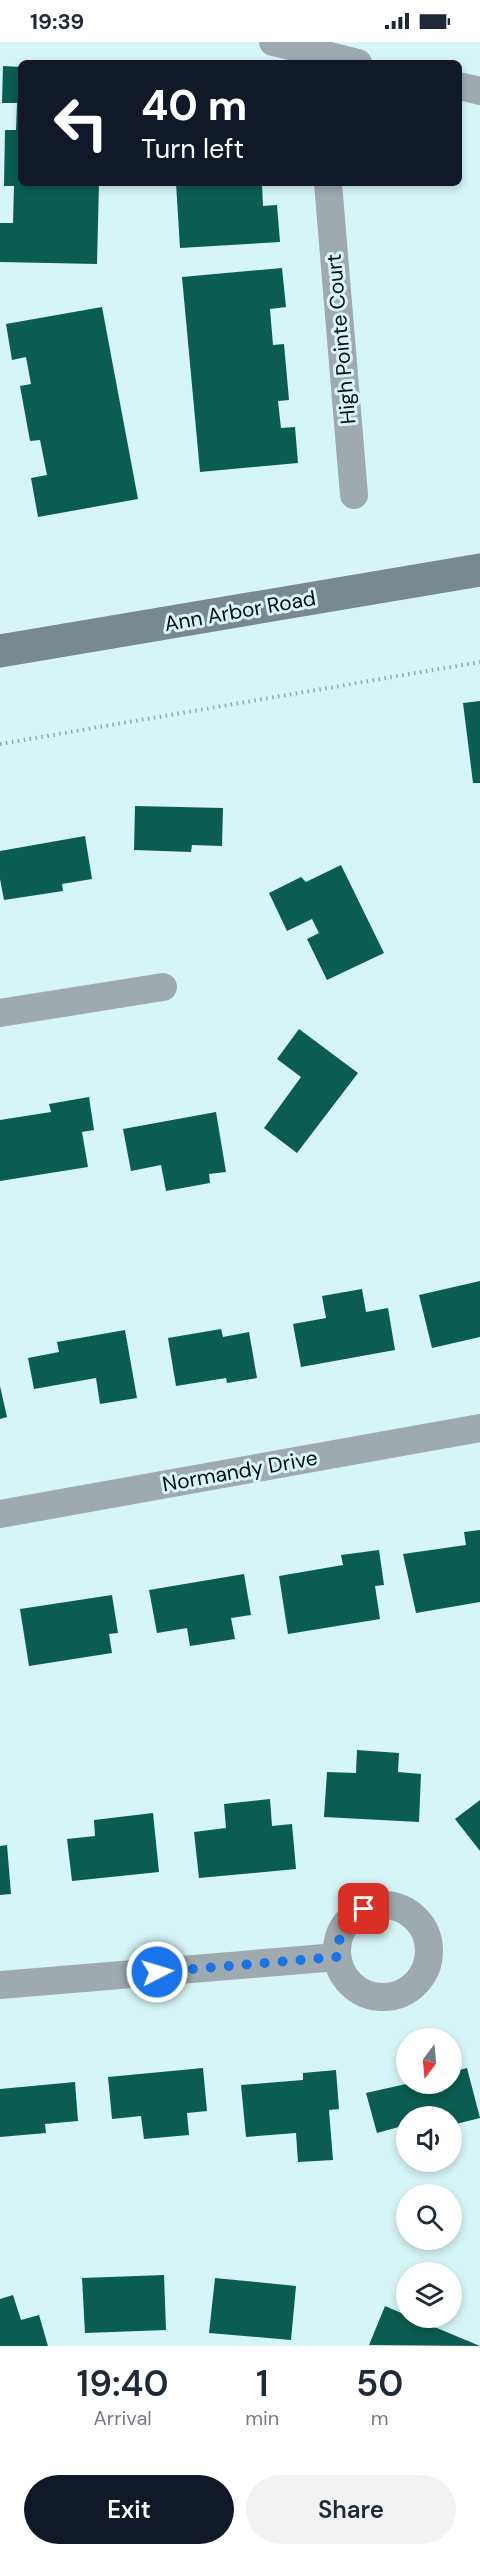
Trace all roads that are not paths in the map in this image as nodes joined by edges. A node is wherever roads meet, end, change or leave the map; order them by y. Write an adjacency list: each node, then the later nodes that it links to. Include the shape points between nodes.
1 (273, 42): 2 (street)
2 (318, 58): 3 (street)
3 (334, 60)
4 (462, 87): 5 (street)
5 (480, 91)
6 (328, 186): 7 (street, High Pointe Court)
7 (354, 495)
8 (480, 570): 9 (main road, Ann Arbor Road)
9 (0, 651)
10 (163, 987): 11 (street)
11 (0, 1013)
12 (480, 1428): 13 (street, Normandy Drive)
13 (0, 1514)
14 (337, 1957): 15 (street)
15 (0, 1985)

